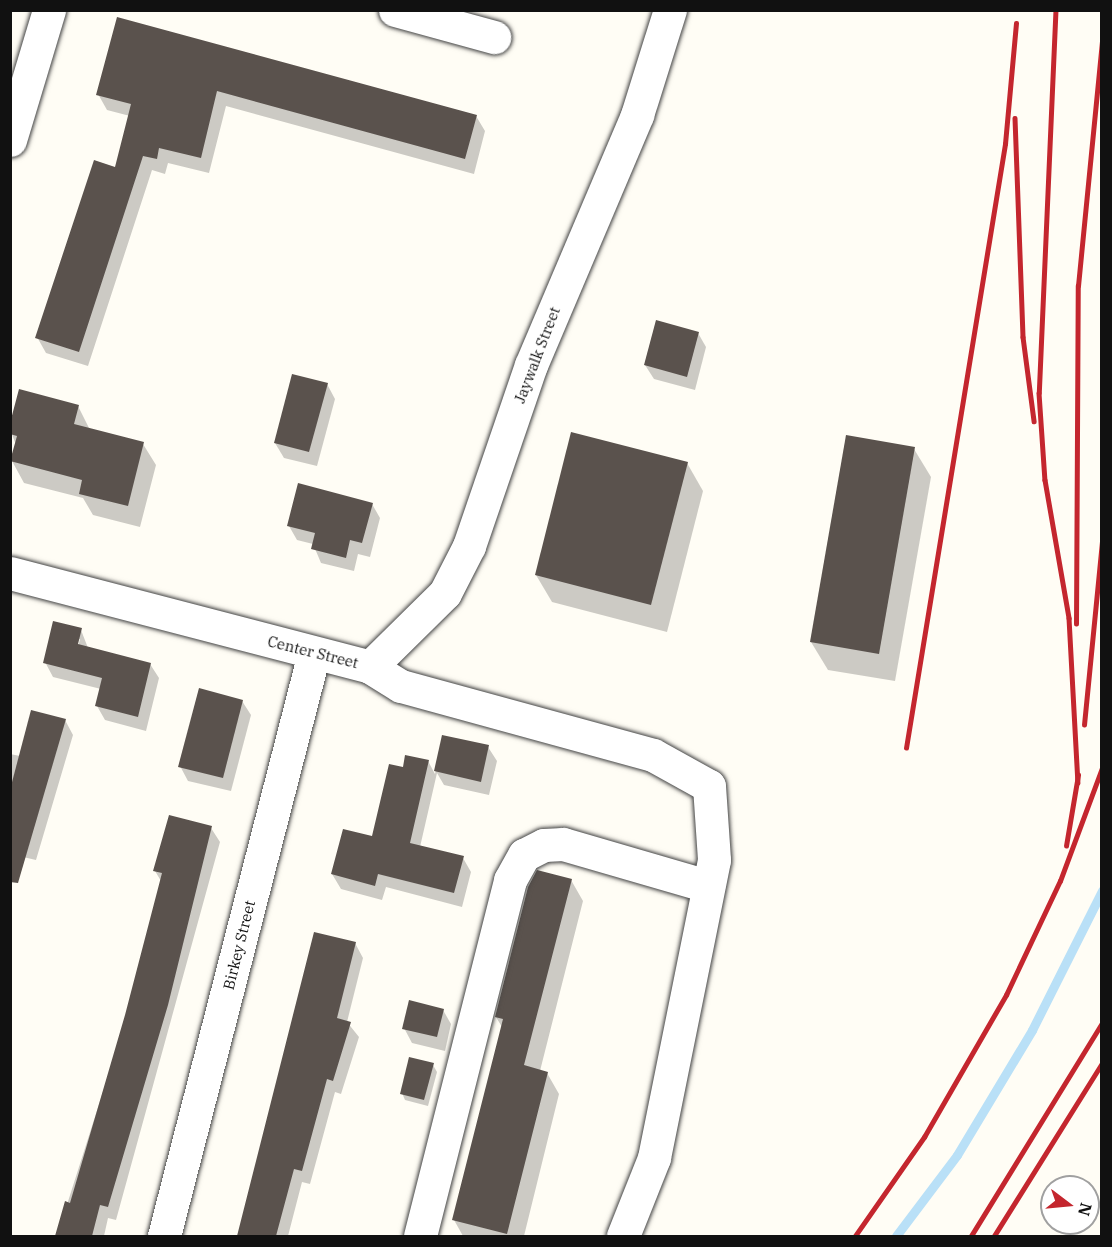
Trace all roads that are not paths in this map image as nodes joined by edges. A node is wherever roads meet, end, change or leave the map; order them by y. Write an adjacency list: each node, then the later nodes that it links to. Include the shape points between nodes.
1 (49, 10): 5 (street)
2 (395, 10): 4 (street)
3 (669, 15): 8 (street, Jaywalk Street, via 636,115 531,365 469,546 446,593)
4 (494, 37)
5 (10, 140)
6 (10, 573): 7 (street, Center Street)
7 (314, 653): 8 (street, Center Street); 10 (street, Birkey Street)
8 (370, 667): 9 (street, Center Street, via 401,686 653,755 709,786 714,860)
9 (708, 886): 11 (street, via 563,844 544,845 524,855 510,880); 12 (street, via 654,1158)
10 (164, 1236)
11 (420, 1236)
12 (623, 1236)

